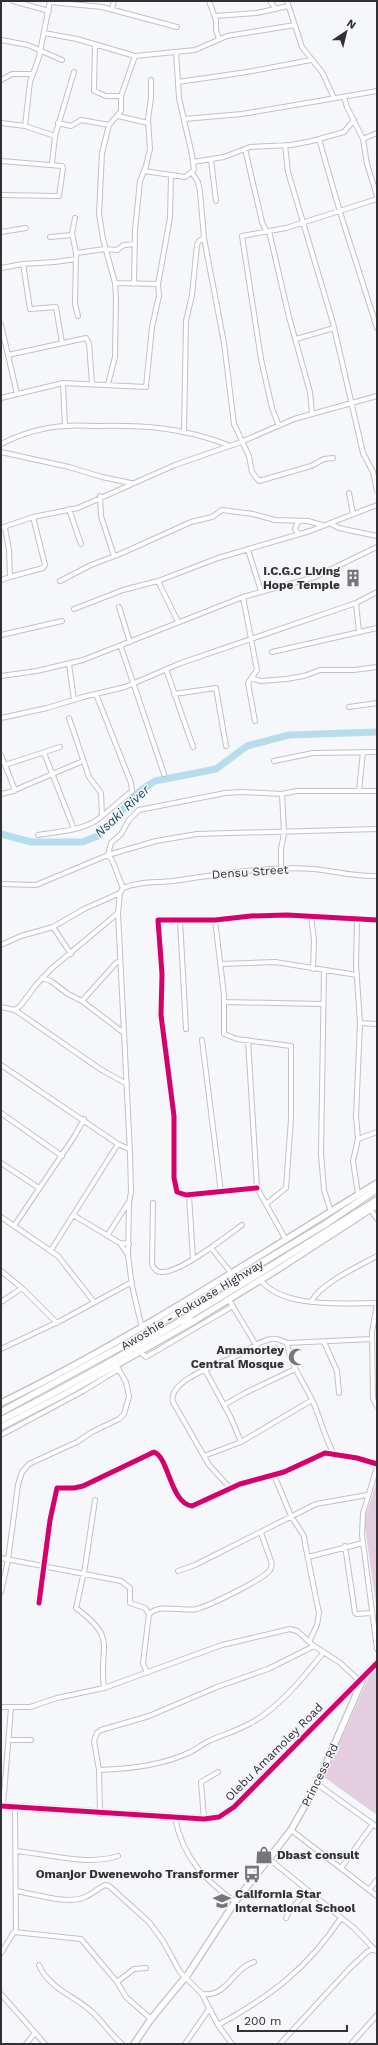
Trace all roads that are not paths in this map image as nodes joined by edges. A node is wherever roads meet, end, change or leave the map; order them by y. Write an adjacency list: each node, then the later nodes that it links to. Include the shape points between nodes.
1 (13, 1): 6 (street)
2 (114, 1): 9 (street)
3 (209, 1): 11 (street)
4 (270, 1): 8 (street)
5 (50, 2): 9 (street, via 90,5); 10 (street)
6 (25, 3): 10 (street)
7 (288, 3): 8 (street); 12 (street)
8 (276, 8): 11 (street, via 257,13)
9 (112, 10): 13 (street)
10 (49, 12): 14 (street)
11 (215, 16): 16 (street)
12 (295, 25): 16 (street, via 239,33); 22 (street, via 302,47)
13 (177, 27)
14 (44, 33): 17 (street); 18 (street)
15 (1, 40): 18 (street)
16 (219, 40): 19 (street, via 195,50)
17 (95, 44): 20 (street); 29 (street, via 94,91 106,96)
18 (41, 49): 21 (street); 24 (street)
19 (176, 52): 20 (street); 27 (street)
20 (135, 56): 29 (street)
21 (62, 60)
22 (311, 60): 27 (street); 31 (street, via 322,72)
23 (74, 72): 36 (street)
24 (32, 74): 25 (street, via 12,74); 39 (street)
25 (1, 80)
26 (151, 80): 37 (street)
27 (178, 82): 33 (street)
28 (377, 91): 30 (street)
29 (121, 96): 32 (street, via 121,111)
30 (344, 97): 31 (street); 34 (street)
31 (334, 98): 33 (street, via 242,114)
32 (118, 116): 37 (street); 38 (street)
33 (184, 119): 48 (street)
34 (354, 120): 42 (street, via 344,132); 43 (street)
35 (1, 123): 39 (street)
36 (58, 123): 38 (street, via 71,126 81,120); 41 (street)
37 (148, 123): 50 (street, via 150,149)
38 (109, 125): 67 (street, via 102,153 99,214)
39 (25, 126): 41 (street)
40 (377, 133): 43 (street)
41 (55, 136): 49 (street)
42 (319, 139): 44 (street); 57 (street)
43 (363, 139): 54 (street, via 367,164)
44 (285, 145): 45 (street); 59 (street, via 288,172)
45 (245, 149): 46 (street); 61 (street, via 262,222)
46 (211, 160): 48 (street); 56 (street)
47 (1, 161): 49 (street)
48 (194, 162): 51 (street)
49 (52, 164): 53 (street, via 63,168 59,196)
50 (144, 171): 52 (street); 66 (street, via 140,181)
51 (192, 173): 52 (street, via 186,177); 65 (street, via 198,182 200,192)
52 (171, 176): 74 (street, via 170,218)
53 (1, 195)
54 (377, 196)
55 (377, 199): 57 (street)
56 (216, 201)
57 (340, 212): 59 (street); 77 (street)
58 (76, 218): 63 (street)
59 (303, 222): 61 (street); 78 (street)
60 (26, 228): 62 (street)
61 (268, 231): 79 (street); 91 (street, via 242,236 261,359 272,408)
62 (1, 232)
63 (72, 235): 64 (street); 68 (street)
64 (50, 237)
65 (204, 238): 92 (street, via 197,245 192,295 186,321); 93 (street, via 224,343 234,424)
66 (135, 244): 67 (street, via 117,250); 73 (street)
67 (105, 249): 68 (street); 72 (street)
68 (76, 253): 69 (street)
69 (76, 259): 70 (street); 75 (street, via 75,304)
70 (22, 264): 71 (street); 80 (street, via 30,309 56,307)
71 (1, 268)
72 (115, 283): 73 (street); 84 (street, via 115,357)
73 (134, 284): 74 (street)
74 (158, 284): 84 (street, via 159,296 152,327 146,387)
75 (78, 316)
76 (1, 324): 81 (street)
77 (377, 327)
78 (334, 328): 79 (street); 88 (street)
79 (296, 339): 89 (street, via 310,392)
80 (62, 343): 81 (street); 83 (street, via 78,339 89,340)
81 (8, 356): 85 (street)
82 (63, 383): 83 (street); 85 (street); 90 (street)
83 (92, 384): 84 (street)
84 (108, 384)
85 (17, 394): 87 (street)
86 (377, 396): 88 (street)
87 (1, 398)
88 (352, 404): 89 (street); 99 (street, via 363,453 373,472)
89 (312, 413): 91 (street)
90 (65, 426): 92 (street, via 123,425); 94 (street, via 30,432)
91 (279, 426): 93 (street)
92 (184, 432): 95 (street, via 200,434)
93 (241, 442): 95 (street); 97 (street, via 258,481)
94 (1, 444)
95 (228, 445): 98 (street)
96 (1, 452): 98 (street)
97 (333, 458)
98 (131, 483): 101 (street)
99 (377, 491)
100 (349, 493): 104 (street)
101 (100, 496): 103 (street, via 78,508); 115 (street, via 102,516)
102 (377, 505): 104 (street)
103 (69, 509): 105 (street); 112 (street)
104 (353, 514): 107 (street)
105 (33, 517): 109 (street); 116 (street, via 45,565 43,568)
106 (298, 522): 108 (street, via 308,521); 110 (street, via 295,529); 115 (street, via 222,510 212,517 191,522)
107 (331, 524): 108 (street); 111 (street)
108 (322, 525): 110 (street)
109 (3, 528): 116 (street, via 9,550)
110 (298, 533): 114 (street)
111 (377, 536)
112 (81, 544)
113 (377, 547): 120 (street, via 315,577)
114 (248, 550): 119 (street, via 218,558); 120 (street)
115 (114, 556): 118 (street)
116 (10, 577): 117 (street)
117 (1, 580)
118 (60, 581)
119 (158, 581): 125 (street, via 122,590); 127 (street)
120 (261, 591): 122 (street)
121 (377, 592): 123 (street)
122 (243, 597): 127 (street); 131 (street)
123 (356, 604): 129 (street); 131 (street)
124 (118, 607): 132 (street)
125 (74, 609)
126 (62, 621): 130 (street)
127 (178, 622): 132 (street)
128 (377, 628): 129 (street)
129 (359, 632): 134 (street)
130 (1, 635)
131 (251, 640): 137 (street); 139 (street, via 257,670)
132 (130, 642): 133 (street)
133 (121, 647): 135 (street); 140 (street)
134 (272, 652)
135 (69, 664): 138 (street); 143 (street)
136 (377, 667): 139 (street, via 320,670 289,679 260,681)
137 (166, 669): 140 (street); 142 (street)
138 (1, 676)
139 (252, 678): 148 (street, via 248,683 248,690 252,698)
140 (133, 684): 141 (street); 160 (street)
141 (96, 694): 143 (street); 166 (street, via 132,791)
142 (174, 694): 149 (street, via 216,688); 151 (street)
143 (74, 700): 146 (street)
144 (377, 703): 145 (street)
145 (349, 707)
146 (1, 718)
147 (69, 718): 156 (street)
148 (255, 721)
149 (226, 746)
150 (60, 747): 154 (street)
151 (192, 747)
152 (363, 752): 153 (street); 157 (street, via 313,753); 162 (street)
153 (377, 752)
154 (44, 754): 158 (street); 159 (street)
155 (1, 755): 158 (street)
156 (83, 761): 159 (street); 166 (street, via 94,786 101,793)
157 (274, 762)
158 (5, 765): 161 (street)
159 (52, 774): 161 (street, via 15,790); 167 (street)
160 (164, 774)
161 (14, 788): 164 (street, via 14,791)
162 (359, 791): 163 (street); 165 (street, via 296,791)
163 (377, 791)
164 (1, 794)
165 (282, 794): 169 (street); 171 (street, via 225,793 139,810 111,843)
166 (102, 816): 167 (street, via 88,825)
167 (74, 829): 170 (street)
168 (377, 829): 169 (street)
169 (284, 833): 171 (street, via 197,834 156,841); 172 (street)
170 (38, 835)
171 (108, 855): 174 (street, via 36,885); 175 (street)
172 (281, 868): 173 (street, Densu Street); 175 (street, Densu Street, via 155,881)
173 (377, 876)
174 (1, 884)
175 (123, 888): 176 (street)
176 (120, 894): 177 (street); 183 (street, via 84,909)
177 (118, 913): 185 (street); 186 (street)
178 (311, 916): 180 (street, via 262,915); 181 (street); 188 (street, via 314,940)
179 (180, 920): 180 (street); 199 (street); 219 (street, via 158,920 162,987 160,1000 174,1116 174,1184 179,1194)
180 (215, 920): 187 (street)
181 (357, 920): 182 (street); 190 (street)
182 (377, 920)
183 (53, 927): 184 (street); 185 (street)
184 (1, 945)
185 (71, 954): 191 (street)
186 (120, 961): 192 (street); 200 (street)
187 (220, 964): 188 (street, via 275,962); 193 (street)
188 (313, 969): 189 (street)
189 (324, 971): 190 (street); 194 (street)
190 (357, 975): 197 (street)
191 (42, 978): 192 (street); 196 (street, via 22,1006)
192 (82, 1001): 200 (street)
193 (224, 1002): 194 (street); 202 (street, via 224,1034 230,1038)
194 (322, 1004): 226 (street, via 321,1154 324,1190)
195 (1, 1007): 196 (street)
196 (15, 1010): 204 (street)
197 (360, 1023): 198 (street); 208 (street, via 356,1116)
198 (377, 1024)
199 (186, 1029)
200 (124, 1033): 204 (street)
201 (202, 1040): 217 (street)
202 (248, 1040): 215 (street); 223 (street, via 288,1044 292,1048 291,1119 286,1188)
203 (1, 1065): 206 (street)
204 (127, 1084): 210 (street)
205 (1, 1114): 211 (street)
206 (84, 1119): 209 (street); 211 (street)
207 (377, 1132): 208 (street)
208 (358, 1139): 218 (street, via 353,1161)
209 (118, 1144): 210 (street); 227 (street)
210 (129, 1149): 221 (street)
211 (62, 1156): 214 (street)
212 (1, 1163): 214 (street)
213 (377, 1183): 218 (street)
214 (39, 1188): 231 (street)
215 (257, 1188): 217 (street); 223 (street)
216 (377, 1189): 266 (main road, Awoshie - Pokuase Highway, via 239,1277)
217 (221, 1192): 219 (street)
218 (358, 1194): 226 (street)
219 (189, 1195): 240 (street)
220 (377, 1200): 253 (main road, Awoshie - Pokuase Highway)
221 (129, 1203): 232 (street); 235 (street)
222 (153, 1203): 240 (street, via 152,1265 157,1271 164,1272)
223 (266, 1204): 233 (street)
224 (377, 1205): 225 (street)
225 (371, 1210): 229 (street); 243 (street)
226 (330, 1212): 233 (street)
227 (73, 1215): 232 (street); 237 (street)
228 (1, 1217): 231 (street)
229 (377, 1219)
230 (242, 1225): 236 (street)
231 (14, 1226): 237 (street)
232 (107, 1236): 234 (street)
233 (286, 1240): 242 (street)
234 (120, 1243): 235 (street); 238 (street)
235 (129, 1244): 238 (street)
236 (212, 1249): 240 (street); 242 (street)
237 (51, 1250): 248 (street, via 73,1273)
238 (128, 1255): 244 (street)
239 (377, 1256): 249 (street, via 314,1295)
240 (193, 1259)
241 (1, 1271): 245 (street)
242 (232, 1274): 255 (street)
243 (260, 1279): 246 (street); 249 (street, via 272,1291)
244 (132, 1282): 248 (street); 255 (street)
245 (22, 1288): 247 (street); 254 (street)
246 (229, 1300): 251 (street); 252 (street)
247 (1, 1302)
248 (94, 1302): 254 (street)
249 (311, 1302): 250 (street)
250 (377, 1303): 257 (street)
251 (233, 1306): 260 (street); 262 (street, via 146,1357)
252 (194, 1321): 253 (main road); 262 (street)
253 (180, 1322): 267 (main road, Awoshie - Pokuase Highway)
254 (57, 1323): 261 (street)
255 (142, 1328): 271 (street)
256 (377, 1337): 257 (street)
257 (372, 1338): 258 (street); 273 (street, via 373,1399)
258 (324, 1342): 259 (street); 268 (street, via 337,1371 340,1382)
259 (287, 1343): 260 (street, via 271,1339); 264 (street)
260 (256, 1345): 265 (street, via 234,1358)
261 (1, 1349)
262 (140, 1352): 263 (street)
263 (118, 1367): 269 (street); 293 (street, via 126,1382 129,1397 124,1414 77,1442 29,1464 22,1472)
264 (295, 1369): 270 (street); 272 (street)
265 (204, 1370): 272 (street); 280 (street, via 196,1373 176,1389 172,1399)
266 (76, 1372): 267 (main road); 274 (main road, Awoshie - Pokuase Highway)
267 (80, 1379): 275 (main road, Awoshie - Pokuase Highway)
268 (339, 1394)
269 (66, 1397): 276 (street); 277 (street)
270 (312, 1400): 278 (street); 279 (street)
271 (1, 1404)
272 (224, 1405): 278 (street)
273 (377, 1406)
274 (1, 1412)
275 (1, 1420)
276 (1, 1427)
277 (1, 1435)
278 (241, 1442): 280 (street)
279 (334, 1454): 281 (street); 283 (street, via 316,1456 298,1467)
280 (204, 1456): 284 (street)
281 (377, 1464)
282 (377, 1467): 285 (street)
283 (274, 1475): 284 (street); 287 (street)
284 (230, 1488): 294 (street, via 194,1506 186,1505 179,1499 159,1455 154,1452 83,1486 57,1488)
285 (367, 1495): 287 (street, via 316,1504); 289 (street, via 362,1520)
286 (95, 1500): 296 (street)
287 (291, 1516): 288 (street); 291 (street, via 304,1536)
288 (261, 1533): 295 (street, via 195,1565); 300 (street, via 272,1565 268,1571 231,1594 198,1608 159,1609)
289 (363, 1543): 290 (street); 299 (street)
290 (345, 1546): 291 (street); 299 (street, via 355,1613)
291 (308, 1557): 301 (street, via 319,1613)
292 (1, 1558): 293 (street)
293 (8, 1560): 294 (street); 297 (street)
294 (44, 1567): 296 (street); 298 (street)
295 (178, 1570)
296 (83, 1575): 300 (street, via 125,1583 131,1590 130,1603 144,1608); 308 (street, via 76,1608 96,1625 104,1639)
297 (1, 1592)
298 (39, 1603)
299 (371, 1613): 303 (street)
300 (149, 1614): 306 (street, via 143,1663)
301 (309, 1642): 302 (street); 306 (street, via 297,1630 290,1630 222,1645)
302 (314, 1646): 304 (street); 315 (street, via 268,1669 149,1716 101,1730 94,1741)
303 (377, 1650)
304 (323, 1653): 307 (street); 315 (street, via 299,1683 248,1724 179,1757 129,1768)
305 (377, 1663): 307 (street, Olebu Amamoley Road)
306 (147, 1673): 308 (street)
307 (362, 1679): 317 (street, Princess Rd); 322 (street, Olebu Amamoley Road, via 234,1807 219,1817)
308 (104, 1688): 310 (street, via 57,1698 30,1707)
309 (1, 1707): 310 (street)
310 (11, 1708): 311 (street)
311 (8, 1740): 312 (street); 314 (street)
312 (31, 1740)
313 (1, 1750): 314 (street)
314 (7, 1752): 318 (street)
315 (99, 1770): 320 (street)
316 (218, 1772): 322 (street, via 201,1782)
317 (317, 1784): 323 (street); 324 (street, Princess Rd)
318 (2, 1806): 319 (street, Olebu Amamoley Road)
319 (15, 1807): 320 (street, Olebu Amamoley Road); 325 (street)
320 (100, 1814): 321 (street, Olebu Amamoley Road)
321 (175, 1818): 322 (street, Olebu Amamoley Road); 334 (street, via 181,1841 195,1866 207,1880)
322 (204, 1819)
323 (375, 1826): 328 (street)
324 (291, 1830): 327 (street, Princess Rd); 328 (street)
325 (16, 1851): 326 (street, via 83,1859 107,1860); 331 (street)
326 (118, 1856)
327 (268, 1858): 332 (street); 334 (street, Princess Rd)
328 (341, 1868): 330 (street)
329 (377, 1880): 330 (street)
330 (369, 1890): 333 (street)
331 (16, 1891): 337 (street); 343 (street, via 78,1899 103,1885 109,1886 149,1922)
332 (307, 1892): 335 (street); 336 (street)
333 (377, 1896)
334 (235, 1902): 343 (street, Princess Rd)
335 (286, 1918)
336 (341, 1918): 338 (street); 350 (street, via 330,1935 295,1974 259,2002)
337 (16, 1932): 339 (street); 344 (street, via 81,1939)
338 (375, 1951): 358 (street, via 367,1952)
339 (1, 1953)
340 (254, 1962): 346 (street, via 241,1970 220,1991)
341 (39, 1965): 354 (street, via 44,1976 88,2009)
342 (146, 1968): 344 (street, via 134,1969)
343 (185, 1977): 346 (street); 349 (street, Princess Rd)
344 (117, 1982): 349 (street, via 129,2000)
345 (1, 1994): 351 (street)
346 (202, 1994): 347 (street)
347 (209, 2009): 350 (street); 356 (street)
348 (377, 2015): 359 (street)
349 (151, 2019): 355 (street, Princess Rd)
350 (218, 2024): 357 (street)
351 (35, 2033): 352 (street); 353 (street)
352 (26, 2044)
353 (45, 2044)
354 (122, 2044)
355 (134, 2044)
356 (185, 2044)
357 (232, 2044)
358 (280, 2044)
359 (350, 2044)

